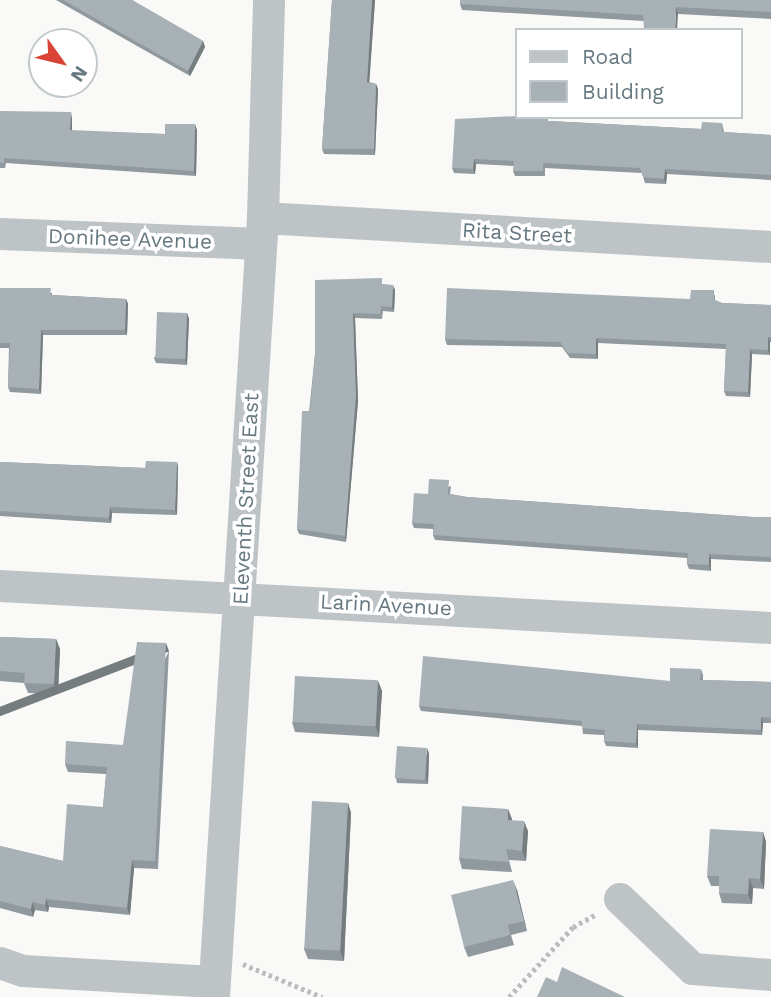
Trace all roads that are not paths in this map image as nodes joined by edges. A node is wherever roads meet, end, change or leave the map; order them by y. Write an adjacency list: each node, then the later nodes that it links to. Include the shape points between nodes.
1 (269, 0): 2 (street, Eleventh Street East)
2 (261, 231): 3 (street, Donihee Avenue); 4 (street, Rita Street); 6 (street, Eleventh Street East)
3 (0, 234)
4 (771, 247)
5 (0, 586): 6 (street, Larin Avenue)
6 (242, 597): 7 (street, Larin Avenue); 11 (street, Eleventh Street East)
7 (771, 628)
8 (620, 900): 10 (street, via 693,969)
9 (0, 963): 11 (street, via 23,971)
10 (771, 975)
11 (215, 977)

